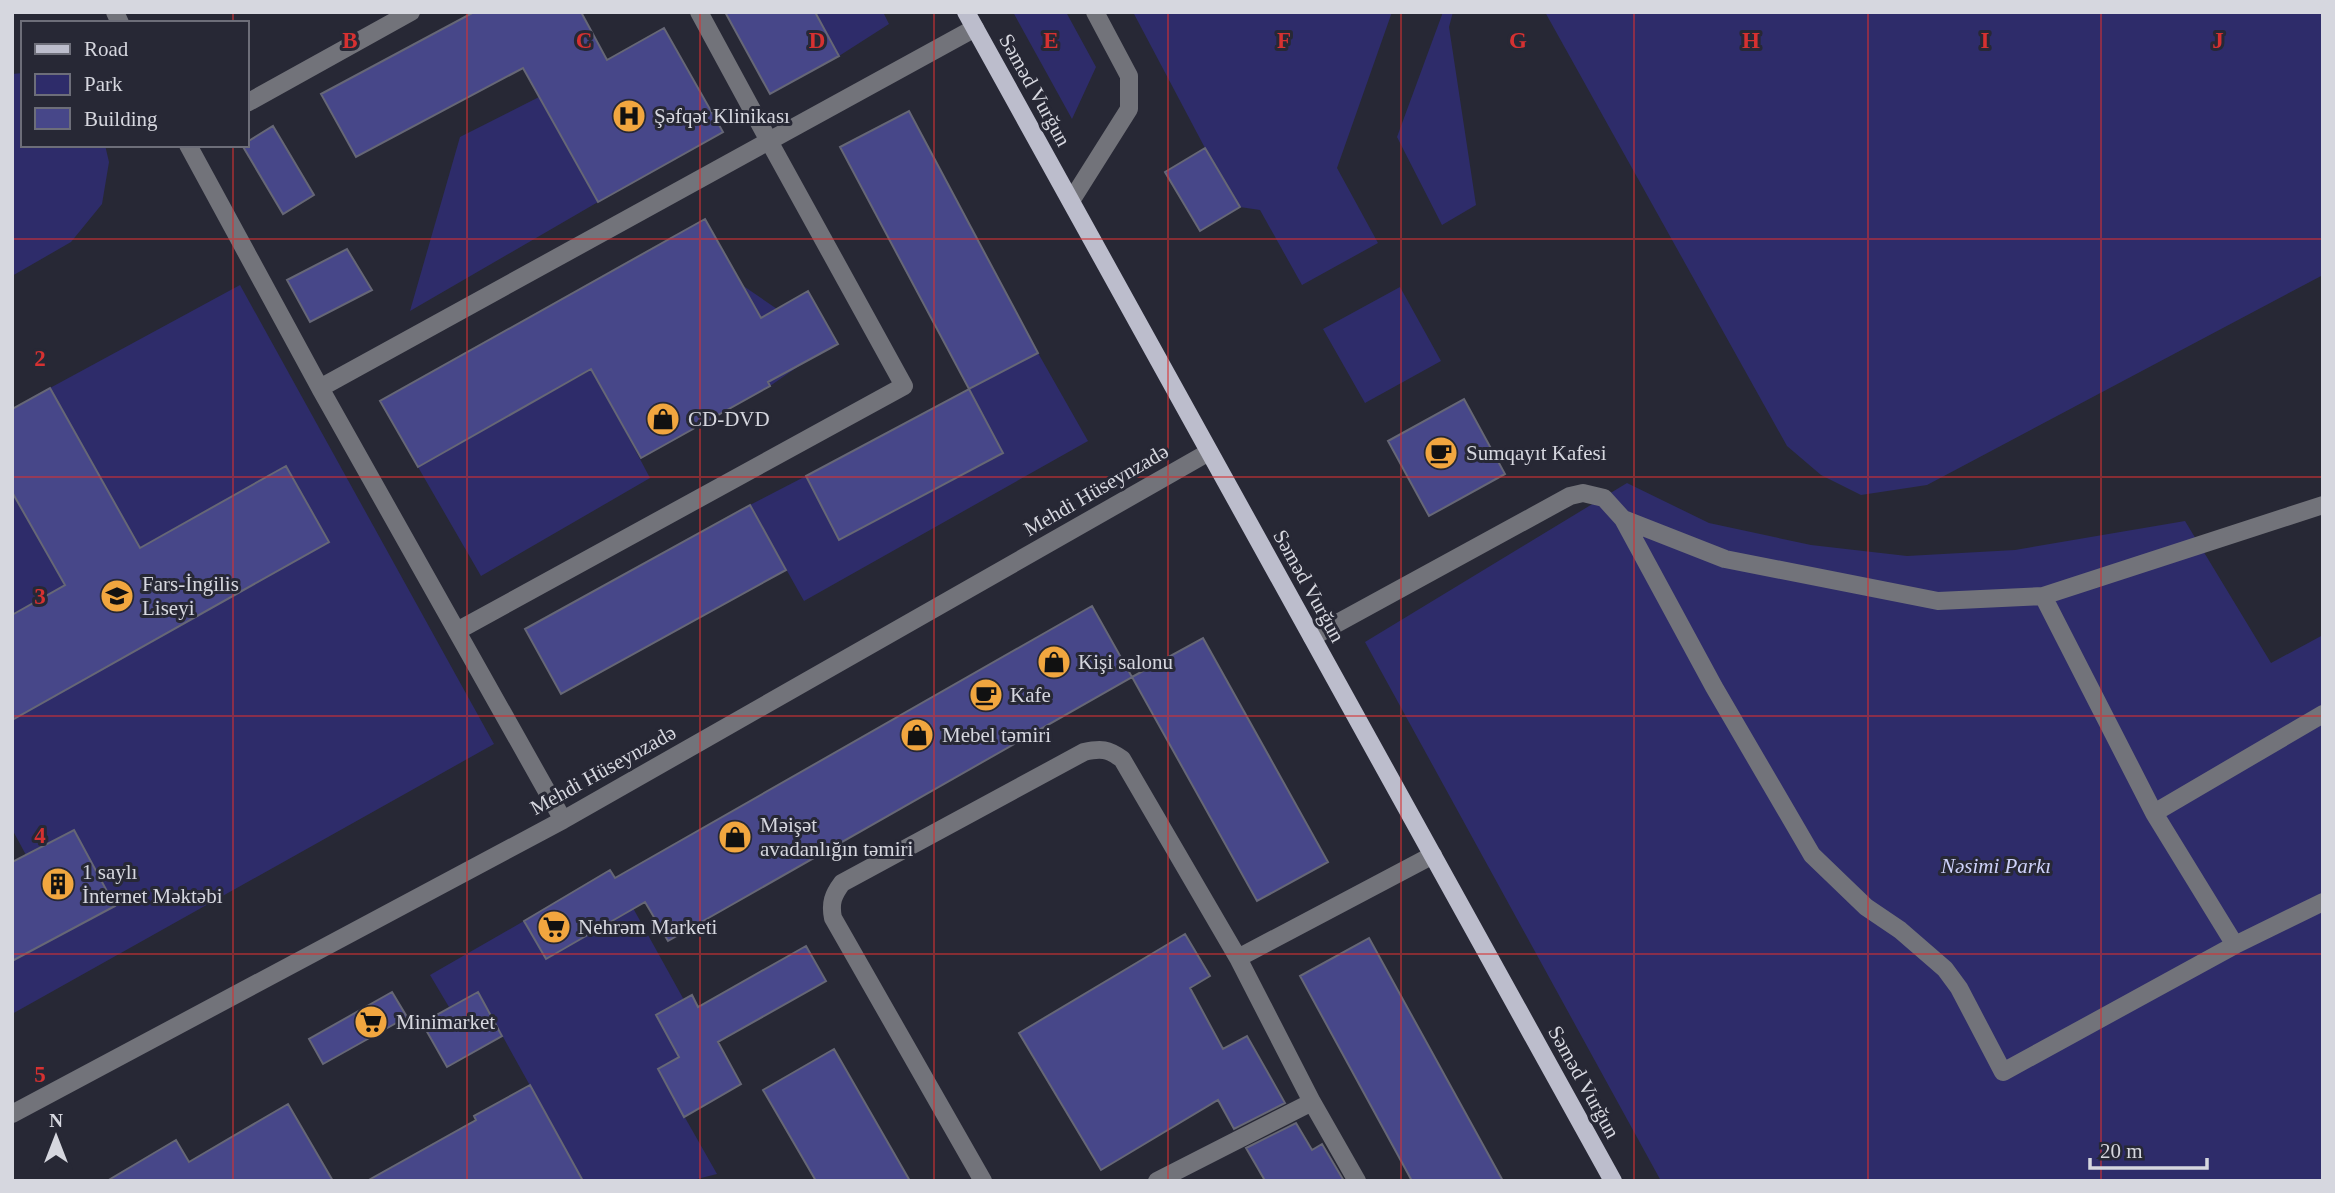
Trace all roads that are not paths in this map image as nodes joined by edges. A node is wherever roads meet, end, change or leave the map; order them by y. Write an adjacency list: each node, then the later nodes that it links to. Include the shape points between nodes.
1 (411, 12): 5 (street)
2 (699, 12): 6 (street)
3 (1095, 12): 8 (street, via 1129,76 1129,109)
4 (971, 20): 6 (street); 8 (main road, Səməd Vurğun)
5 (248, 102)
6 (769, 141): 9 (street); 14 (street, via 904,386)
7 (189, 147): 9 (street)
8 (1070, 201): 10 (main road, Səməd Vurğun)
9 (320, 388): 14 (street)
10 (1209, 452): 15 (main road, Səməd Vurğun); 18 (street, Mehdi Hüseynzadə)
11 (2323, 505): 13 (street)
12 (1623, 519): 13 (street, via 1725,559 1938,601); 15 (street, via 1604,498 1583,493 1570,496); 21 (street, via 1812,855 1866,906 1945,969 2003,1072)
13 (2043, 596): 17 (street)
14 (457, 631): 18 (street)
15 (1312, 637): 19 (main road, Səməd Vurğun)
16 (2323, 714): 17 (street)
17 (2154, 813): 21 (street)
18 (563, 820): 24 (street, Mehdi Hüseynzadə)
19 (1433, 855): 22 (street); 28 (main road, Səməd Vurğun)
20 (2323, 902): 21 (street)
21 (2235, 945)
22 (1238, 958): 23 (street); 25 (street, via 1122,759 1110,750 1084,752 842,883 834,894 833,918)
23 (1312, 1102): 26 (street); 27 (street)
24 (12, 1114)
25 (983, 1181)
26 (1157, 1181)
27 (1357, 1181)
28 (1613, 1181)

